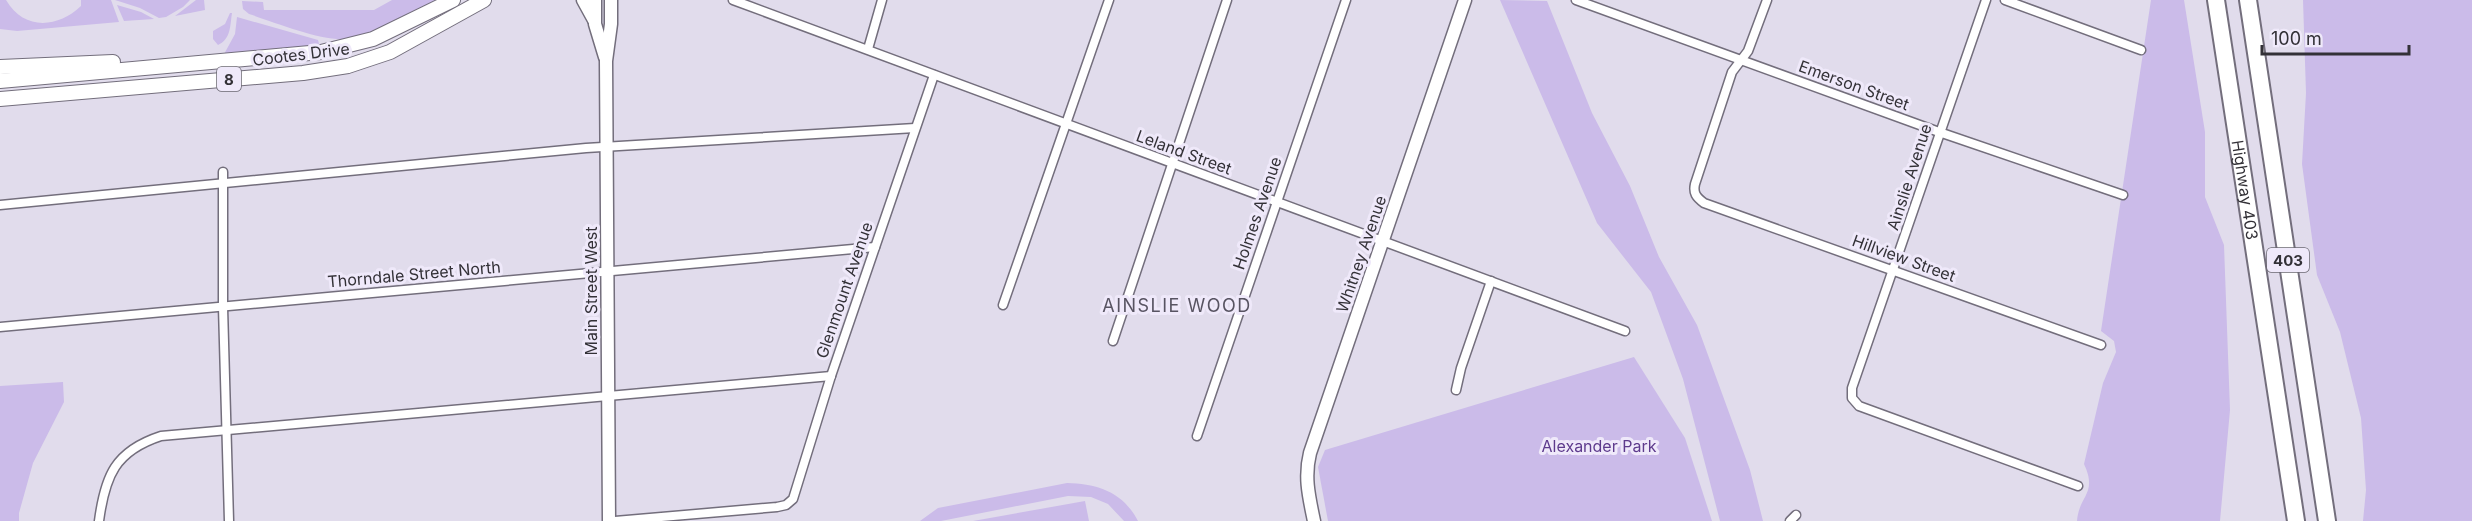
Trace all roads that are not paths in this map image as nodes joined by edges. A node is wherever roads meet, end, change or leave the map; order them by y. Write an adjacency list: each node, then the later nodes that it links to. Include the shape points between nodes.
1 (484, 0): 28 (main road, Cootes Drive / 8, via 390,52 348,66 303,74)
2 (583, 0): 19 (main road)
3 (596, 0): 19 (main road, Main Street West)
4 (611, 0): 23 (main road, Main Street West)
5 (733, 0): 18 (street, Leland Street)
6 (882, 0): 20 (street)
7 (1109, 0): 31 (street)
8 (1227, 0): 35 (street)
9 (1346, 0): 39 (street, Holmes Avenue)
10 (1465, 0): 41 (main road, Whitney Avenue)
11 (1576, 0): 22 (street, Emerson Street)
12 (1767, 0): 22 (street, via 1749,50)
13 (1986, 0): 33 (street, Ainslie Avenue)
14 (2005, 0): 21 (street)
15 (2216, 0): 63 (highway, Highway 403 / 403)
16 (2248, 0): 64 (highway, Highway 403 / 403)
17 (450, 1): 24 (main road, Cootes Drive / 8, via 392,32 336,50)
18 (744, 2): 20 (street, Leland Street)
19 (595, 24): 23 (main road, Main Street West)
20 (868, 50): 26 (street, Leland Street)
21 (2141, 50)
22 (1741, 60): 33 (street, Emerson Street); 43 (street, Hillview Street, via 1732,72 1699,172 1696,198)
23 (606, 61): 34 (main road, Main Street West)
24 (187, 64): 25 (main road, via 117,62); 27 (main road, Cootes Drive / 8)
25 (0, 67)
26 (933, 75): 31 (street, Leland Street); 32 (street, Glenmount Avenue)
27 (0, 81)
28 (93, 91): 29 (main road, Cootes Drive / 8); 30 (main road)
29 (0, 99)
30 (0, 104)
31 (1066, 124): 35 (street, Leland Street); 46 (street)
32 (915, 128): 34 (street); 42 (street, Glenmount Avenue)
33 (1939, 132): 38 (street, Emerson Street); 43 (street, Ainslie Avenue)
34 (606, 146): 37 (street); 44 (main road, Main Street West)
35 (1172, 163): 39 (street, Leland Street); 50 (street)
36 (223, 172): 37 (street)
37 (224, 183): 40 (street); 47 (street)
38 (2123, 195)
39 (1277, 202): 41 (street, Leland Street); 56 (street, Holmes Avenue)
40 (0, 205)
41 (1382, 241): 45 (street, Leland Street); 62 (main road, Whitney Avenue, via 1309,460 1307,486)
42 (875, 247): 44 (street, Thorndale Street North); 52 (street, Glenmount Avenue)
43 (1894, 270): 51 (street, Hillview Street); 57 (street, Ainslie Avenue, via 1852,388 1852,398 1859,406)
44 (607, 271): 47 (street, Thorndale Street North); 54 (main road, Main Street West)
45 (1491, 281): 49 (street, Leland Street); 53 (street)
46 (1003, 305)
47 (224, 307): 48 (street, Thorndale Street North); 55 (street)
48 (0, 327)
49 (1625, 331)
50 (1113, 341)
51 (2101, 345)
52 (831, 376): 54 (street); 61 (street, Glenmount Avenue, via 793,499 786,505)
53 (1456, 390)
54 (608, 396): 55 (street); 60 (main road, Main Street West)
55 (226, 430): 58 (street, via 161,436 124,454 110,473); 59 (street)
56 (1197, 436)
57 (2078, 486)
58 (99, 521)
59 (229, 521)
60 (609, 521)
61 (615, 521)
62 (1314, 521)
63 (2296, 521)
64 (2327, 521)

